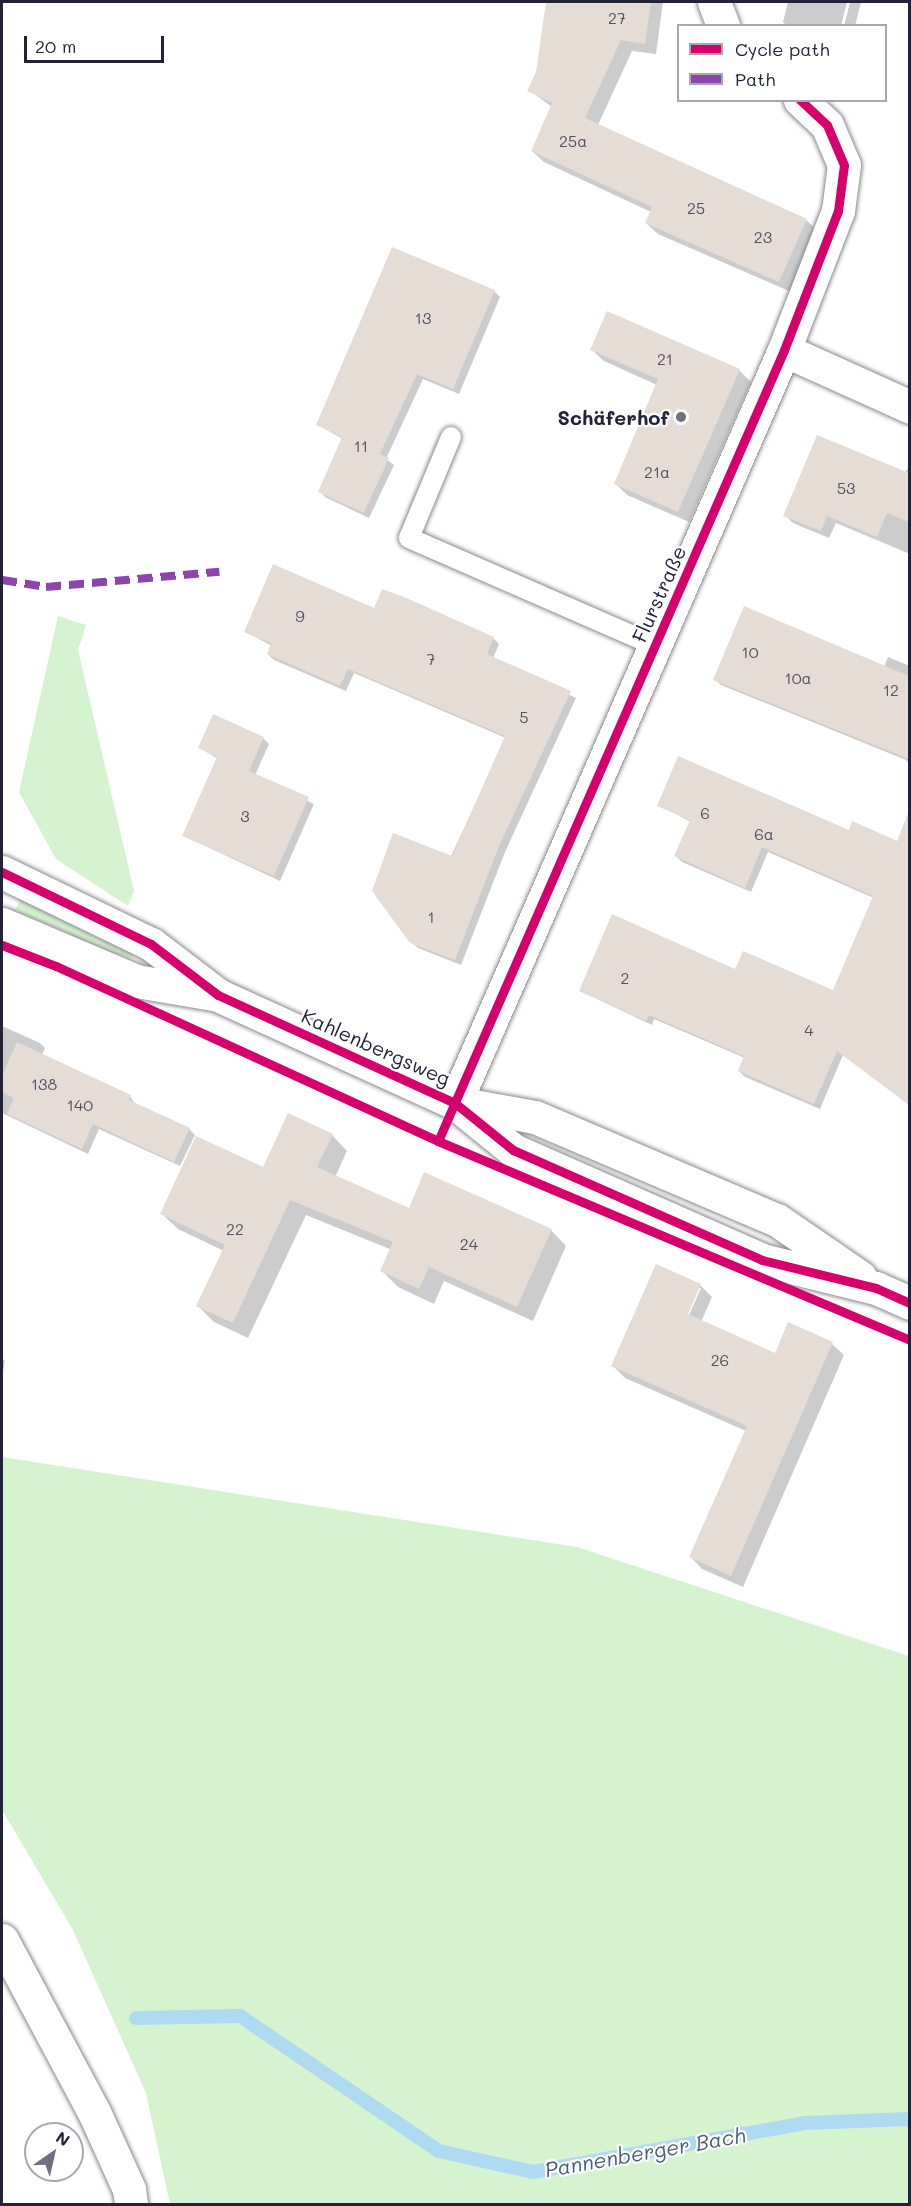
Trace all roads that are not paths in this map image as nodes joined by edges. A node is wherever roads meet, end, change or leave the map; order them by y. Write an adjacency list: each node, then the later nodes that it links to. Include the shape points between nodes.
1 (714, 2): 2 (street)
2 (722, 24)
3 (802, 102): 4 (street, Flurstraße, via 827,125 844,165 838,211)
4 (784, 350): 5 (street); 7 (street, Flurstraße)
5 (909, 407)
6 (451, 437): 7 (lane, Flurstraße, via 409,538)
7 (656, 646): 11 (street, Flurstraße)
8 (2, 872): 10 (street, Kahlenbergsweg, via 151,944)
9 (2, 924): 10 (street, Kahlenbergsweg, via 136,981)
10 (218, 995): 11 (street, Kahlenbergsweg)
11 (455, 1103): 12 (street, Kahlenbergsweg, via 513,1150 762,1260); 12 (street, Kahlenbergsweg, via 535,1117 777,1220)
12 (876, 1288): 13 (street, Kahlenbergsweg)
13 (909, 1303)
14 (2, 1940): 15 (street, via 94,2112 129,2189)
15 (131, 2205)

